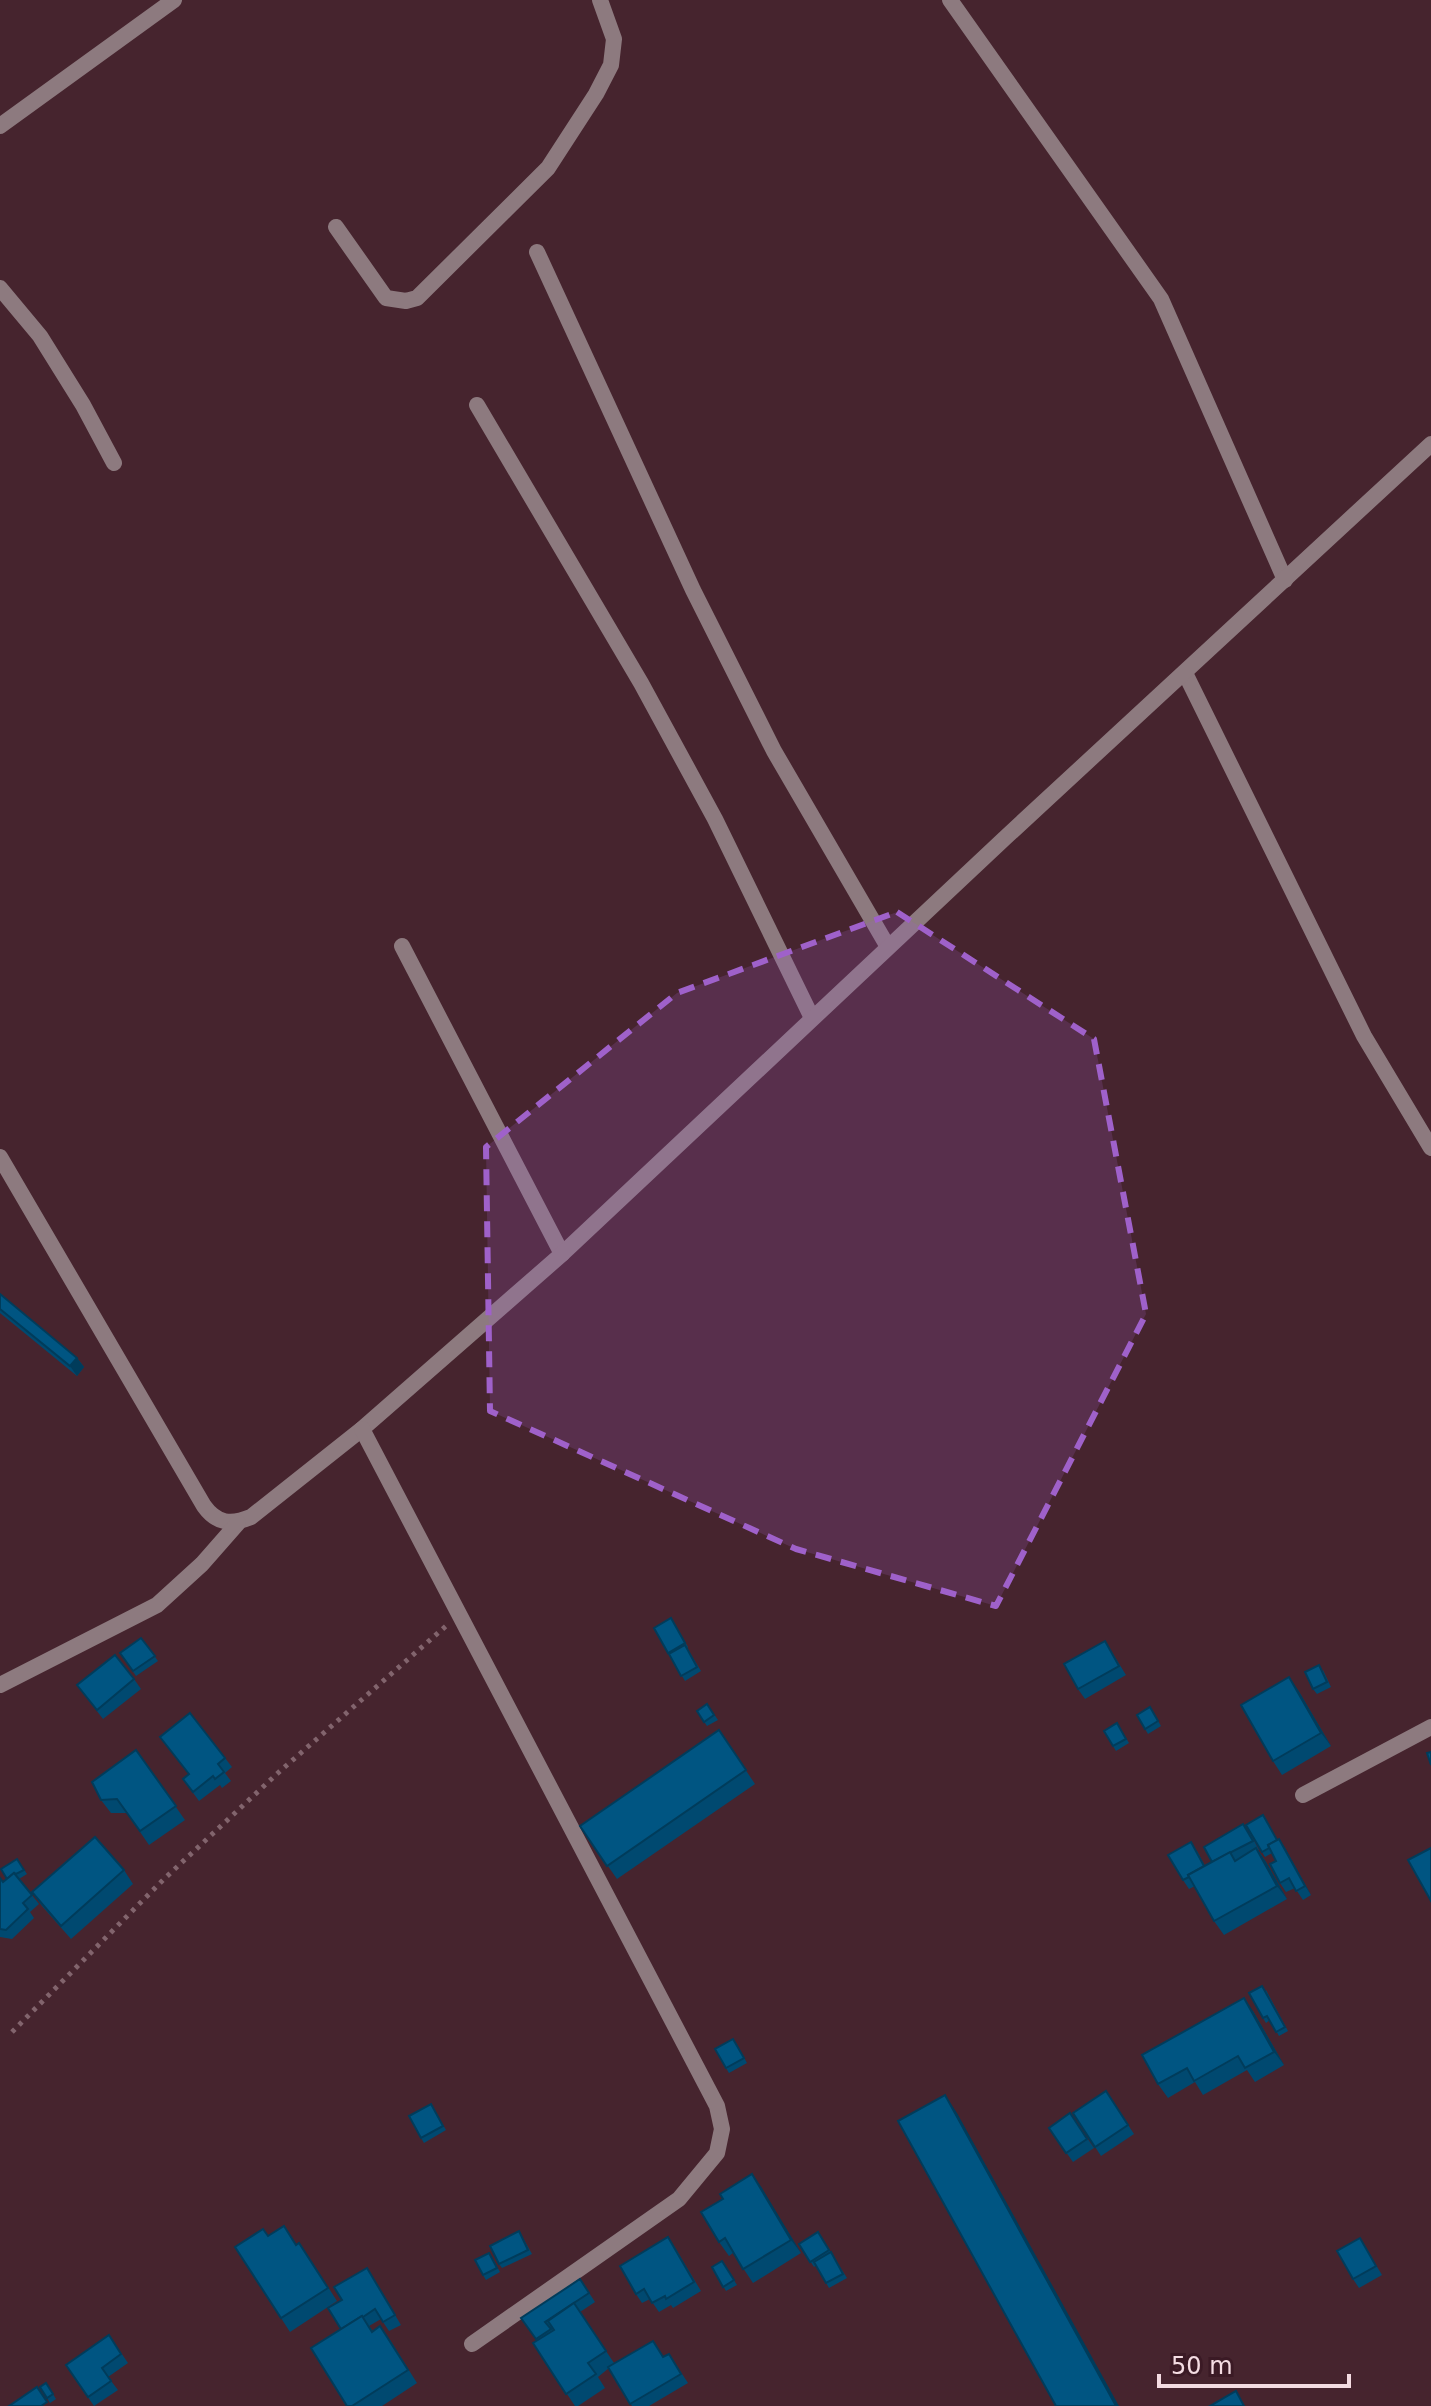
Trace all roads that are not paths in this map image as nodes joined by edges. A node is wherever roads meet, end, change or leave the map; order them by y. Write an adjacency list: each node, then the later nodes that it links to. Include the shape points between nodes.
1 (174, 0): 4 (street)
2 (600, 0): 5 (street, via 614,39 611,65 596,94 548,168 417,298 386,298)
3 (950, 0): 11 (street, via 1161,299)
4 (0, 126)
5 (336, 227)
6 (537, 252): 14 (street, via 767,737)
7 (0, 288): 10 (street, via 47,347)
8 (477, 405): 15 (street, via 656,710)
9 (1431, 444): 11 (street)
10 (114, 463)
11 (1285, 580): 12 (street)
12 (1185, 673): 14 (street); 16 (street, via 1364,1036)
13 (402, 946): 18 (street)
14 (888, 947): 15 (street)
15 (812, 1018): 18 (street)
16 (1431, 1148)
17 (0, 1157): 20 (street, via 204,1506 212,1517)
18 (562, 1254): 19 (street)
19 (362, 1429): 20 (street); 24 (street, via 717,2106 722,2129 717,2153 679,2199)
20 (238, 1523): 21 (street, via 157,1605)
21 (0, 1685)
22 (1431, 1727): 23 (street)
23 (1303, 1795)
24 (472, 2344)

